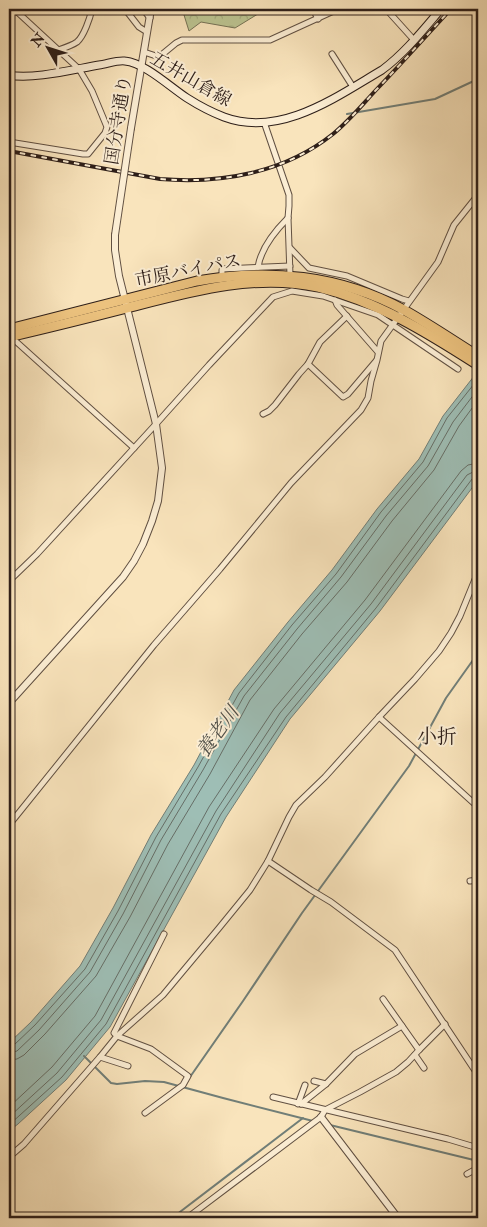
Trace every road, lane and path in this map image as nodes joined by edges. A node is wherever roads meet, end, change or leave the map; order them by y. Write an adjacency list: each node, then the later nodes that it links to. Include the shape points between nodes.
1 (14, 9): 14 (street)
2 (92, 9): 14 (street, via 80,39)
3 (125, 9): 12 (street, via 138,27)
4 (143, 9): 10 (street)
5 (151, 9): 10 (street, 国分寺通り)
6 (313, 9): 11 (street)
7 (338, 9): 11 (street)
8 (386, 9): 13 (street)
9 (442, 9): 13 (main road, 五井山倉線)
10 (150, 18): 12 (street, 国分寺通り)
11 (318, 19): 15 (street, via 270,40 182,40 159,57)
12 (147, 32): 15 (street, 国分寺通り)
13 (414, 40): 20 (main road, 五井山倉線, via 390,64)
14 (58, 50): 18 (street)
15 (144, 52): 17 (street, 国分寺通り)
16 (332, 54): 20 (street)
17 (142, 66): 18 (main road, 五井山倉線, via 125,61); 21 (main road, 五井山倉線, via 187,98 216,113 236,120); 31 (street, 国分寺通り, bridge, via 115,235 116,262)
18 (78, 69): 19 (main road, 五井山倉線, via 26,77); 22 (street, via 107,127 88,154)
19 (9, 75)
20 (353, 87): 21 (main road, 五井山倉線, via 312,109)
21 (264, 122): 24 (street, via 288,195)
22 (9, 142)
23 (478, 195): 30 (street, via 454,226 438,262)
24 (288, 218): 25 (street); 26 (street, via 272,236)
25 (290, 248): 27 (street); 30 (street, via 310,268 347,276)
26 (258, 267): 27 (street); 28 (street, via 224,269)
27 (290, 270): 28 (highway, 市原バイパス); 33 (highway, 市原バイパス, via 362,292)
28 (222, 276): 31 (highway, 市原バイパス, via 177,286)
29 (335, 300): 32 (street); 33 (street, via 378,315); 43 (street, via 292,291 273,297)
30 (409, 301): 33 (street)
31 (125, 304): 33 (highway, 市原バイパス, via 208,288 276,282 341,294); 34 (highway, 市原バイパス); 43 (street, 国分寺通り)
32 (347, 316): 36 (street); 39 (street, via 320,342)
33 (398, 317): 35 (highway, 市原バイパス); 36 (street, via 381,341); 41 (street)
34 (10, 334): 44 (street)
35 (451, 343): 37 (highway, 市原バイパス); 40 (highway, 市原バイパス)
36 (378, 352): 38 (street)
37 (478, 356)
38 (377, 360): 39 (street, via 343,397); 50 (street, via 368,398 361,410 291,484 154,645)
39 (308, 364): 42 (street)
40 (478, 365)
41 (458, 370)
42 (263, 414)
43 (156, 424): 44 (street); 47 (street, 国分寺通り, via 162,468 158,501 143,544 123,577)
44 (134, 448): 46 (street)
45 (478, 572): 48 (street, via 451,633 428,664)
46 (9, 581)
47 (9, 703)
48 (379, 717): 49 (street); 51 (street, via 296,805)
49 (478, 808)
50 (9, 825)
51 (268, 861): 56 (street, via 396,950); 58 (street, via 250,890 163,995)
52 (470, 880): 53 (street)
53 (478, 880)
54 (164, 934): 58 (street, via 114,1033)
55 (383, 998): 57 (street)
56 (445, 1024): 59 (street); 63 (street)
57 (402, 1026): 59 (street); 65 (street, via 355,1054)
58 (117, 1036): 60 (street); 70 (street, via 151,1049 188,1076 183,1085)
59 (417, 1052): 62 (street); 69 (street, via 396,1072)
60 (100, 1056): 61 (street); 73 (street)
61 (128, 1066)
62 (424, 1068)
63 (478, 1075)
64 (314, 1081): 65 (street)
65 (326, 1084): 68 (street)
66 (305, 1085): 68 (street)
67 (273, 1097): 68 (street)
68 (300, 1104): 69 (street)
69 (325, 1110): 71 (street); 72 (street)
70 (145, 1113)
71 (320, 1117): 76 (street); 77 (street)
72 (478, 1148)
73 (9, 1157)
74 (478, 1168): 75 (street)
75 (467, 1174)
76 (187, 1218)
77 (398, 1218)

